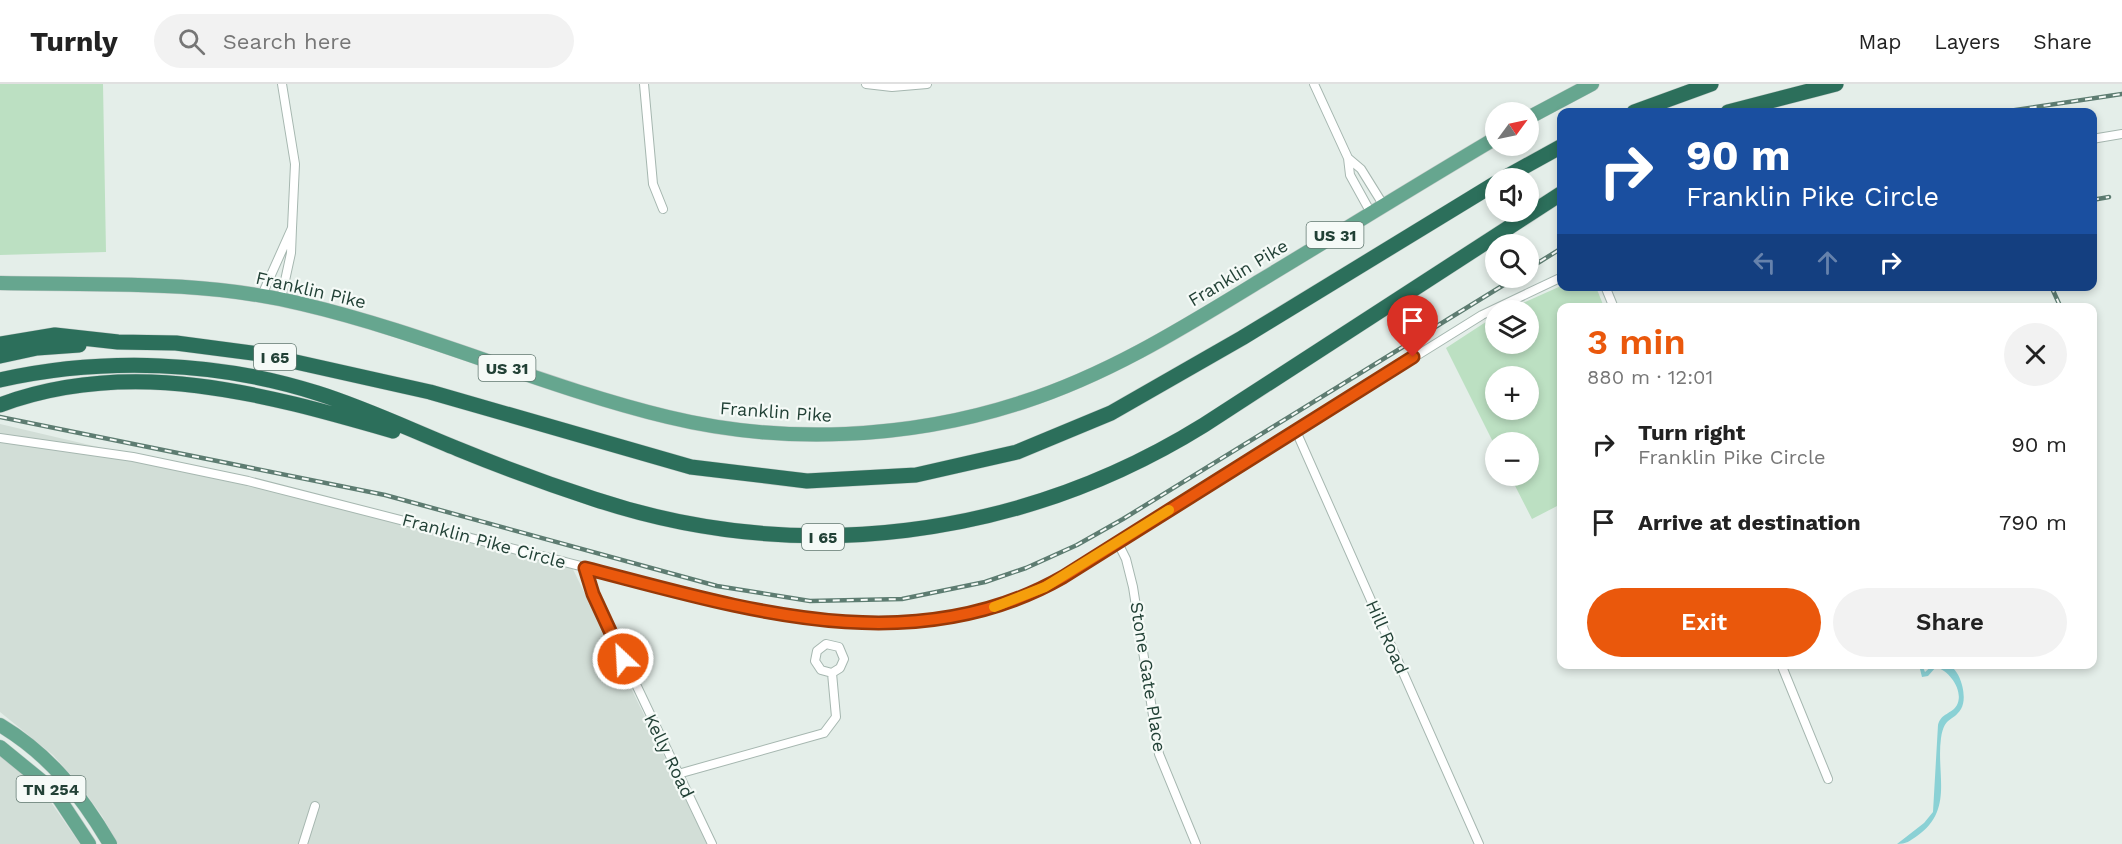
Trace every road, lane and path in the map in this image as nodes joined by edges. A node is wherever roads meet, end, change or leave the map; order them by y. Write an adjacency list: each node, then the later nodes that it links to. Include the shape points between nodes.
1 (282, 84): 23 (street, via 294,157)
2 (644, 84): 21 (street, via 653,184)
3 (866, 84): 4 (street)
4 (927, 84)
5 (1314, 84): 16 (street)
6 (1592, 84): 11 (main road)
7 (1711, 84): 9 (highway)
8 (1836, 84): 10 (highway)
9 (1645, 108)
10 (1743, 108)
11 (1539, 112)
12 (2122, 134): 13 (street)
13 (2097, 138)
14 (1485, 145): 20 (main road, Franklin Pike / US 31)
15 (1557, 149): 17 (highway)
16 (1348, 158): 20 (street, via 1361,169); 22 (street, via 1350,175)
17 (1522, 168)
18 (1485, 190): 28 (highway, I 65, via 1111,413 1017,452 916,475 807,481 691,467 430,392 260,354 176,343)
19 (1557, 196): 35 (highway, I 65, via 1168,446 1079,488 973,520 905,532 835,537 725,530 602,502)
20 (1384, 206): 22 (main road, Franklin Pike / US 31)
21 (663, 209)
22 (1371, 213): 27 (main road, Franklin Pike / US 31, via 1169,336 1092,376 992,411 876,432 769,432 672,418 594,397 349,316)
23 (292, 228): 26 (street); 27 (street)
24 (1557, 279): 33 (street, Franklin Pike Circle, via 1482,315)
25 (0, 283): 26 (main road, Franklin Pike / US 31, via 191,287)
26 (262, 296): 27 (main road, Franklin Pike / US 31)
27 (281, 299)
28 (118, 342): 29 (highway, via 55,335); 30 (highway, I 65, via 38,348)
29 (0, 344)
30 (0, 356)
31 (0, 380): 35 (highway, I 65, via 85,367 133,366 243,375 330,397)
32 (0, 405): 35 (highway, via 30,395 114,382 216,387 297,403)
33 (1296, 431): 36 (street, Franklin Pike Circle); 50 (street, Hill Road)
34 (0, 438): 37 (street, Franklin Pike Circle, via 133,457 248,481)
35 (459, 449)
36 (1118, 543): 37 (street, Franklin Pike Circle, via 1020,598 963,614 884,624 836,623 768,614); 49 (street, Stone Gate Place, via 1133,587 1158,754)
37 (585, 568): 42 (street, Kelly Road, via 593,594)
38 (1783, 669): 43 (street)
39 (832, 673): 42 (street, via 836,717 824,733)
40 (0, 725): 46 (main road, TN 254, via 37,750 71,783)
41 (0, 747): 45 (main road, TN 254, via 54,792)
42 (678, 774): 48 (street, Kelly Road)
43 (1828, 778)
44 (315, 806): 47 (street)
45 (89, 844)
46 (110, 844)
47 (303, 844)
48 (712, 844)
49 (1196, 844)
50 (1479, 844)

